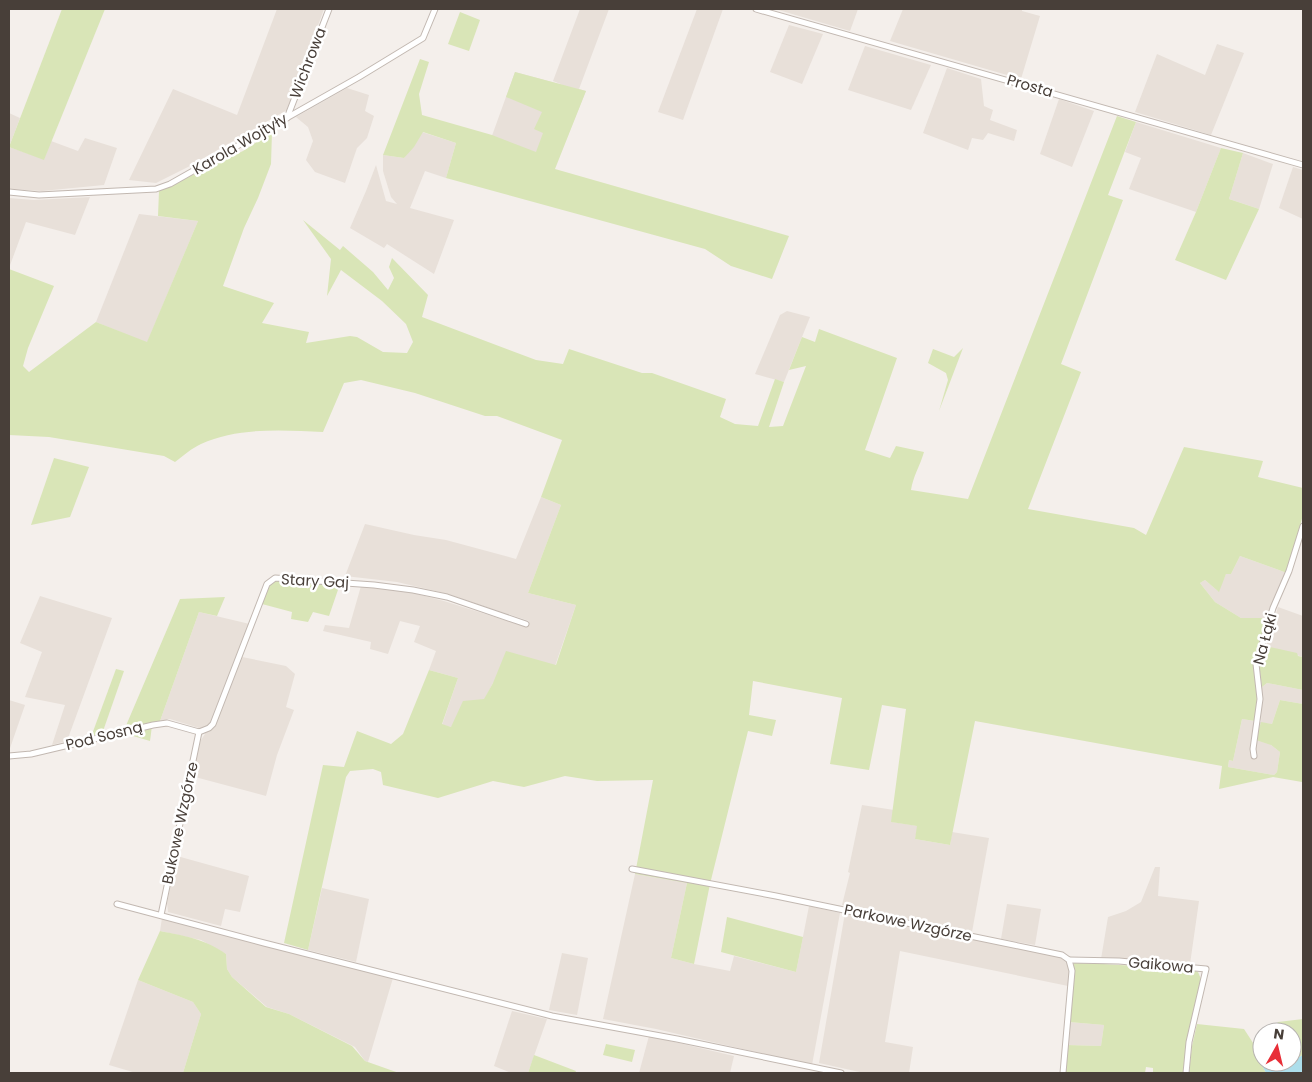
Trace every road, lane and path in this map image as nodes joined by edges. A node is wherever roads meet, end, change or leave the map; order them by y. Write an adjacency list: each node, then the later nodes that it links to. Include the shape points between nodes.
1 (329, 9): 4 (street, Wichrowa)
2 (435, 9): 4 (street, Karola Wojtyły, via 423,38)
3 (756, 9): 5 (street, Prosta)
4 (286, 118): 6 (street, Karola Wojtyły, via 156,189 39,195)
5 (1303, 165)
6 (9, 192)
7 (1303, 526): 11 (street, Na Łąki, via 1256,664 1260,699)
8 (526, 624): 9 (street, Stary Gaj, via 447,597 413,590 275,578 267,584 213,724)
9 (199, 732): 10 (street, Pod Sosną, via 167,723 31,754); 14 (street, Bukowe Wzgórze)
10 (9, 756)
11 (1254, 756)
12 (632, 869): 15 (street, Parkowe Wzgórze, via 1053,953)
13 (117, 904): 14 (street)
14 (161, 915): 16 (street, via 552,1016)
15 (1070, 960): 17 (street, via 1072,972); 18 (street, Gaikowa, via 1206,969 1189,1042)
16 (841, 1073)
17 (1063, 1073)
18 (1186, 1073)

